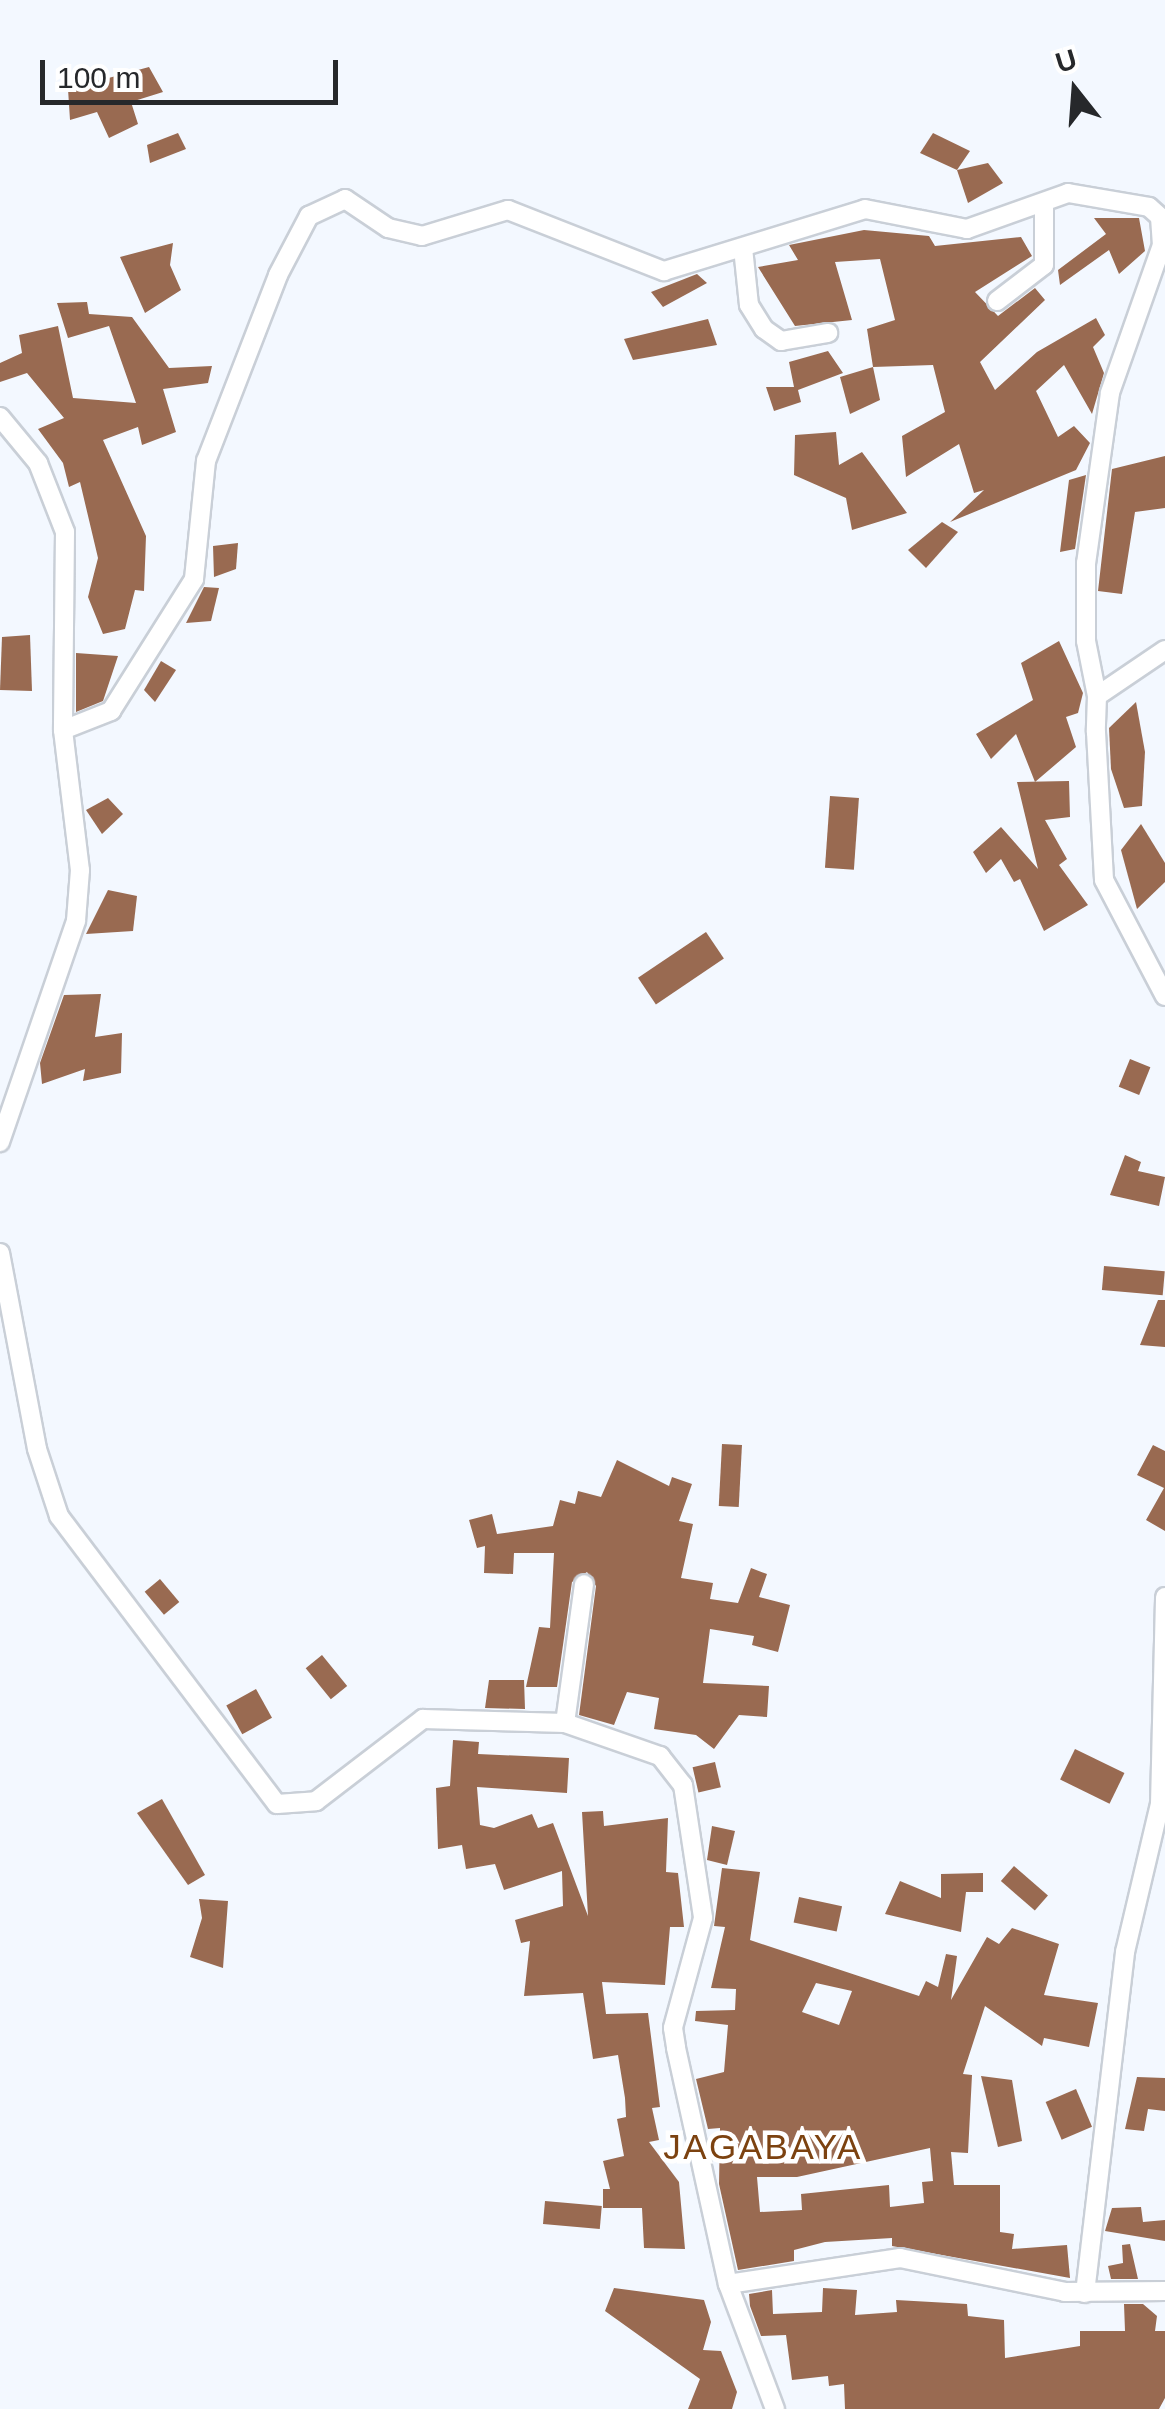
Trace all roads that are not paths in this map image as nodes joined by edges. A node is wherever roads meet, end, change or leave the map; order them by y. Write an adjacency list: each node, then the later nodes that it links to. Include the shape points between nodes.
1 (1044, 202): 2 (street, via 1088,191 1128,198 1160,217); 3 (street, via 967,229 865,209); 4 (street, via 1044,265)
2 (1164, 236): 8 (street, via 1110,393 1099,465 1085,614)
3 (743, 248): 5 (street, via 749,305 764,330 780,340); 9 (street, via 664,271 508,210 422,236 388,228 354,200 317,210 278,276 206,461 194,579 111,711)
4 (997, 301)
5 (828, 333)
6 (0, 416): 9 (street, via 38,462 64,532)
7 (1165, 650): 8 (street)
8 (1097, 696): 10 (street, via 1104,880)
9 (63, 730): 11 (street, via 80,870 76,921)
10 (1165, 996)
11 (0, 1142)
12 (0, 1254): 15 (street, via 37,1449 58,1516 277,1804 316,1801 424,1719)
13 (584, 1584): 15 (street)
14 (1165, 1597): 18 (street, via 1160,1804 1125,1952)
15 (565, 1722): 16 (street, via 660,1756 683,1785 703,1918 673,2028)
16 (728, 2284): 18 (street, via 900,2258); 19 (street)
17 (1165, 2291): 18 (street)
18 (1085, 2294)
19 (774, 2409)

